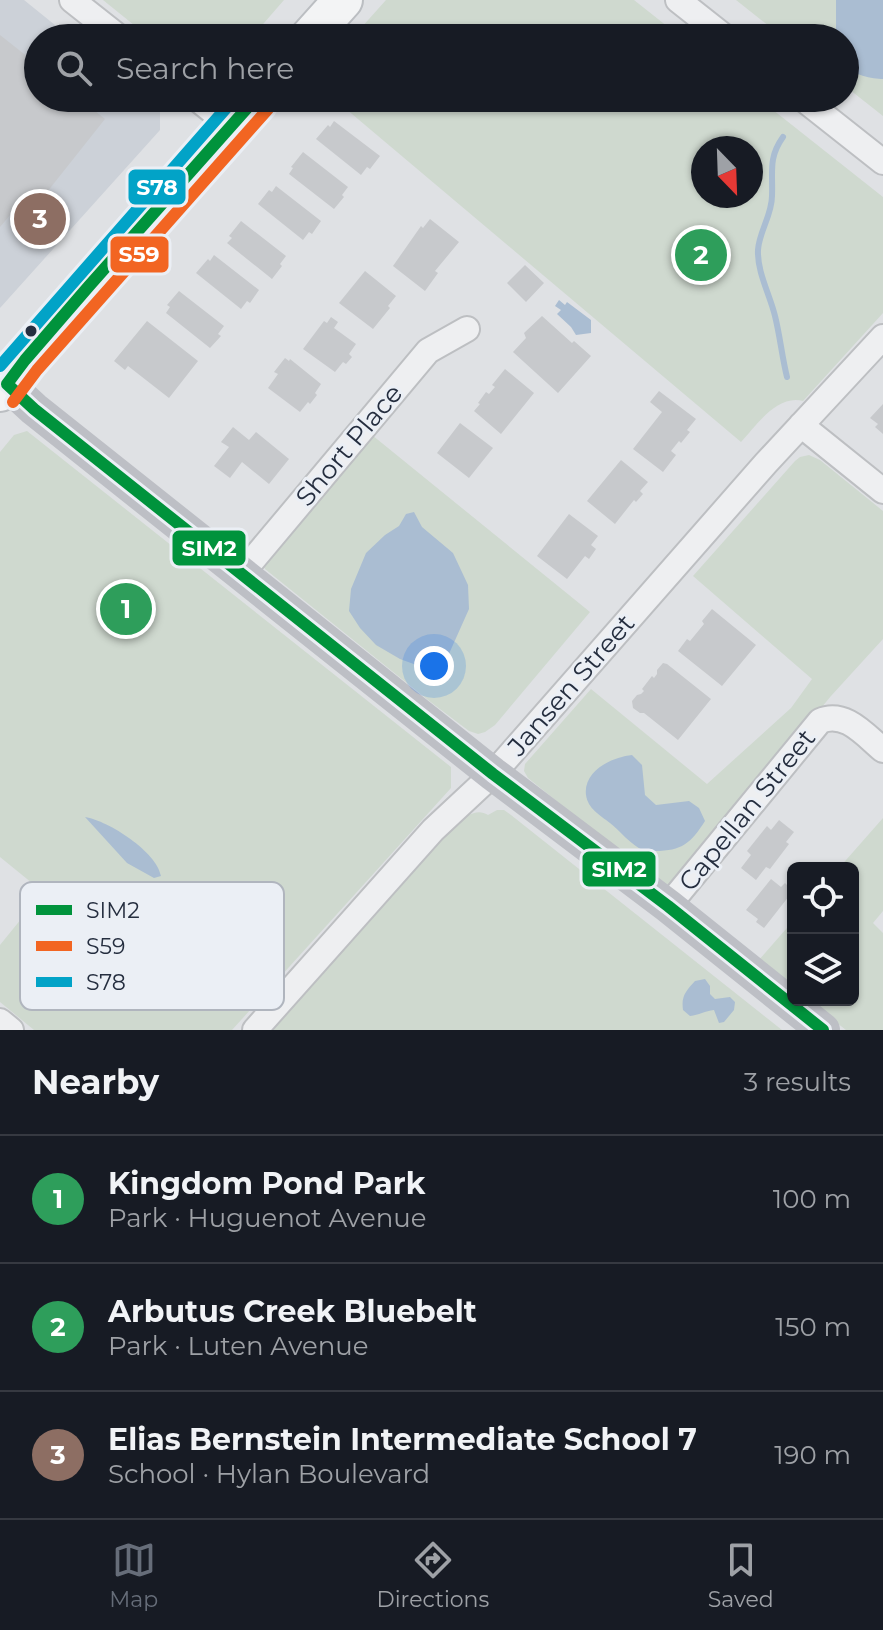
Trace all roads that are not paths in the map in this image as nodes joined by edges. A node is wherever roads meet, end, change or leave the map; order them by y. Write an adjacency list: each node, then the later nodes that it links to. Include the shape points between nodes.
1 (72, 0): 4 (street)
2 (343, 0): 5 (main road)
3 (678, 0): 6 (street)
4 (102, 24)
5 (322, 24)
6 (708, 24)
7 (214, 112): 10 (street)
8 (244, 112): 10 (main road)
9 (820, 112): 11 (street)
10 (231, 126): 14 (main road)
11 (883, 162)
12 (467, 329): 17 (street, Short Place, via 428,351)
13 (883, 337): 15 (street, Jansen Street)
14 (2, 384): 17 (street)
15 (801, 425): 16 (street); 19 (street, Jansen Street)
16 (883, 491)
17 (241, 574): 19 (street)
18 (883, 750): 20 (street, Capellan Street, via 849,722 829,717 820,721)
19 (493, 774): 20 (street); 21 (street, Jansen Street, via 433,830)
20 (668, 906): 26 (street)
21 (284, 997)
22 (273, 1010): 25 (street, Jansen Street)
23 (0, 1021): 24 (street)
24 (11, 1030)
25 (255, 1030)
26 (823, 1030)

